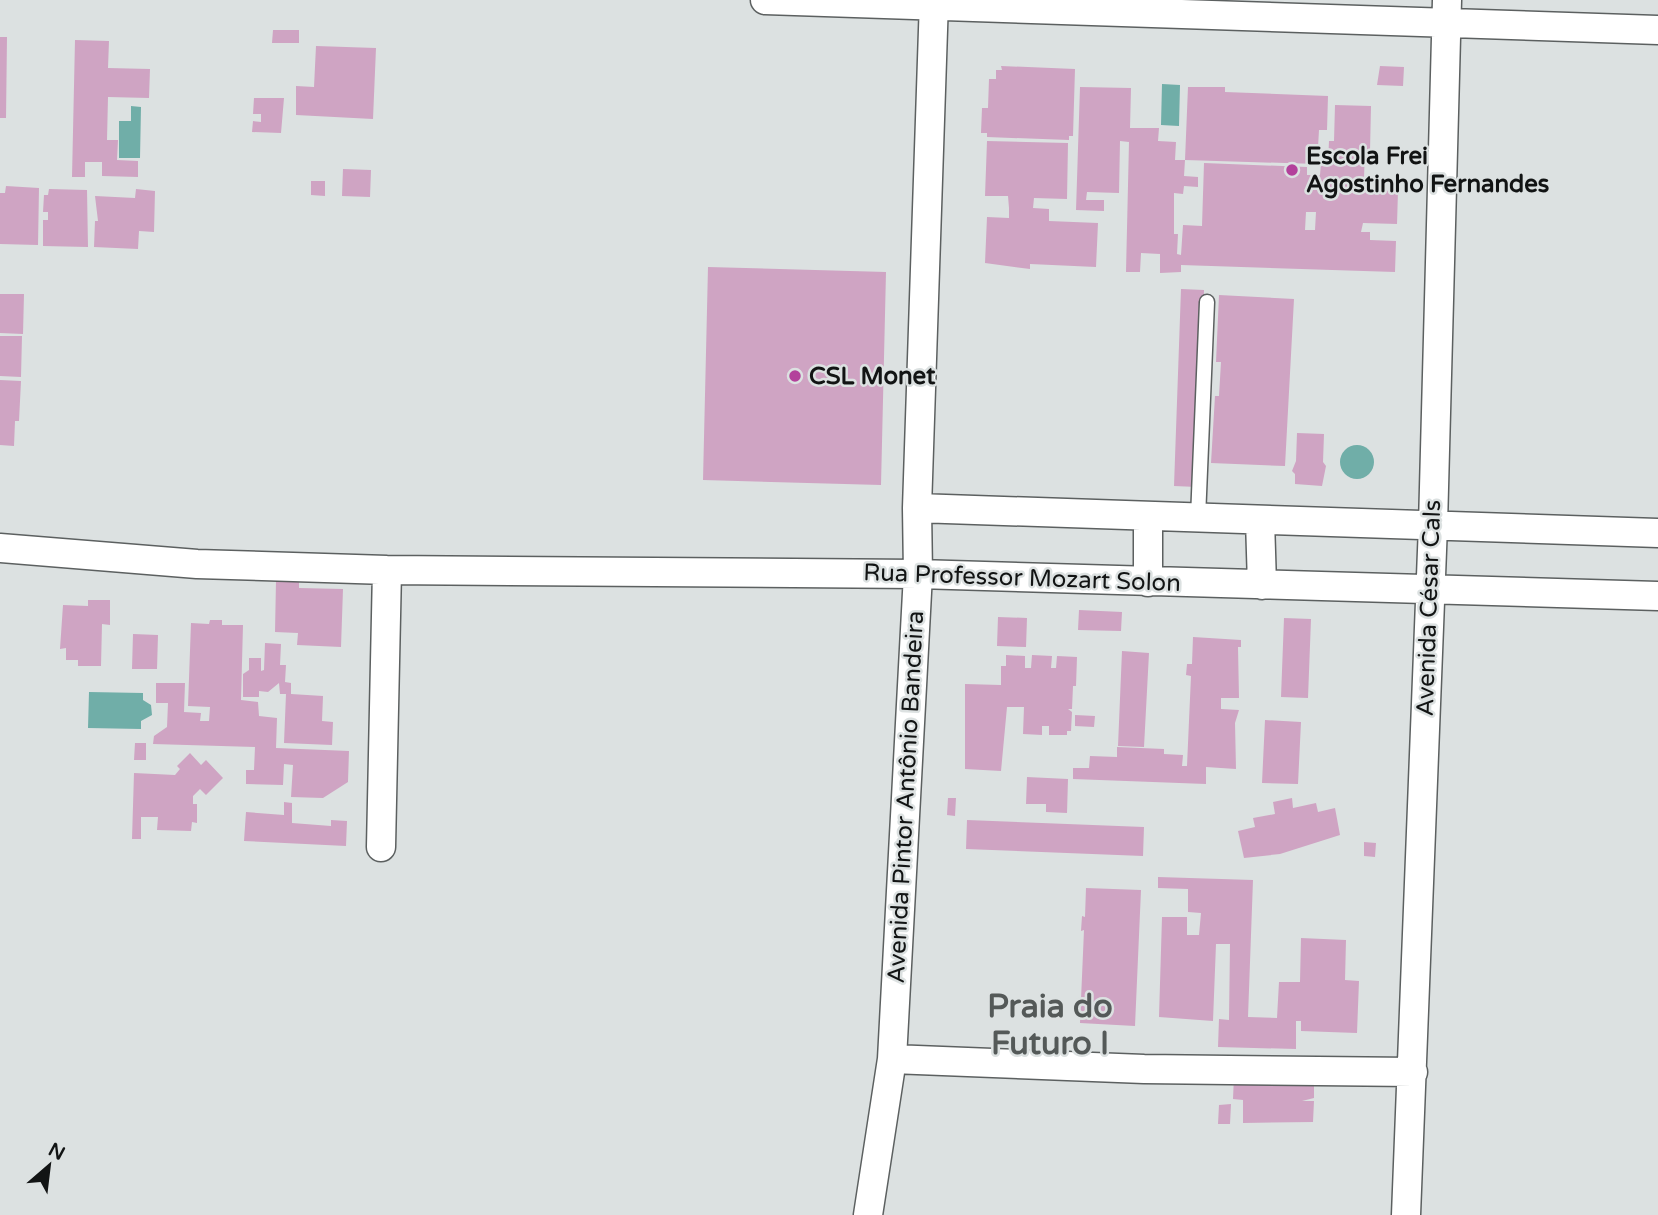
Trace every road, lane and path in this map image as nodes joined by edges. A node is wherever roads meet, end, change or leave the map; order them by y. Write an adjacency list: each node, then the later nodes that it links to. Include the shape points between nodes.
1 (765, 0): 2 (street)
2 (934, 3): 3 (street); 6 (street, Avenida Pintor Antônio Bandeira)
3 (1446, 11): 4 (street); 10 (street, Avenida César Cals)
4 (1658, 30)
5 (1207, 302): 8 (lane)
6 (917, 509): 7 (street); 14 (street, Avenida Pintor Antônio Bandeira)
7 (1148, 516): 8 (street); 15 (street)
8 (1198, 518): 9 (street)
9 (1260, 520): 10 (street); 16 (street)
10 (1433, 525): 11 (street); 17 (street, Avenida César Cals)
11 (1658, 533)
12 (0, 548): 13 (street, Rua Professor Mozart Solon, via 197,564)
13 (387, 570): 14 (street, Rua Professor Mozart Solon); 19 (street)
14 (918, 575): 15 (street, Rua Professor Mozart Solon); 20 (street, Avenida Pintor Antônio Bandeira)
15 (1148, 582): 16 (street, Rua Professor Mozart Solon)
16 (1262, 585): 17 (street, Rua Professor Mozart Solon)
17 (1429, 591): 18 (street, Rua Professor Mozart Solon); 21 (street, Avenida César Cals)
18 (1658, 596)
19 (382, 847)
20 (892, 1059): 21 (street, via 1144,1069); 22 (street, Avenida Pintor Antônio Bandeira)
21 (1413, 1072): 23 (street, Avenida César Cals)
22 (868, 1215)
23 (1406, 1215)

